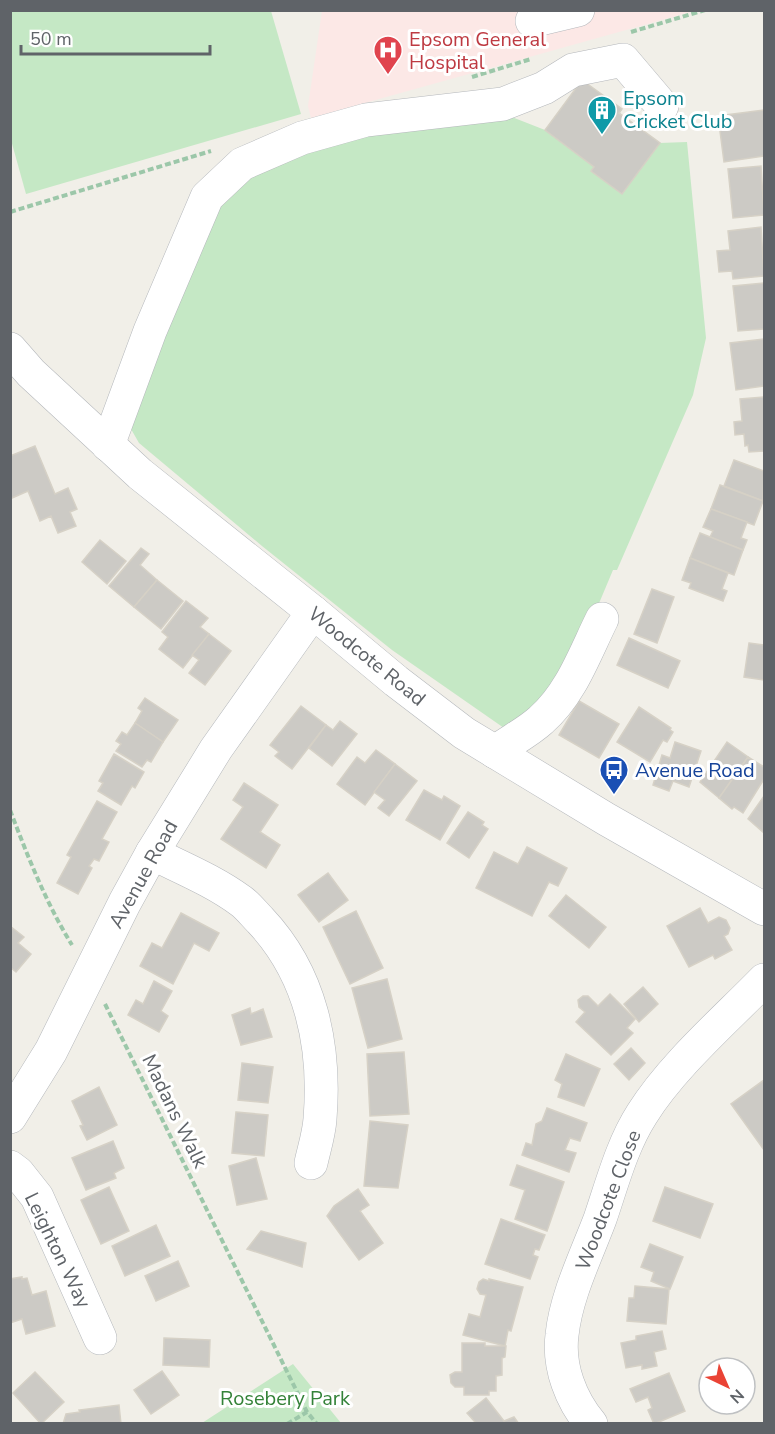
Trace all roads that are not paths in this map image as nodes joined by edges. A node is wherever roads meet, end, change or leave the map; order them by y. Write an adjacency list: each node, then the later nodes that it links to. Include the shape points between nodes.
1 (578, 10): 2 (street)
2 (532, 21)
3 (663, 106): 5 (street, via 623,60 573,70 544,88 503,104 366,120 302,138 242,164 207,197 150,331)
4 (10, 349): 5 (street, Woodcote Road)
5 (108, 446): 6 (street, Woodcote Road)
6 (313, 612): 8 (street, Woodcote Road, via 396,681); 9 (street, Avenue Road, via 216,749)
7 (602, 619): 8 (street, via 571,683 553,706 542,719)
8 (495, 752): 10 (street, Woodcote Road)
9 (152, 853): 12 (street, Avenue Road, via 89,973); 14 (street, via 242,902 272,933 292,962 309,998 317,1032 320,1120)
10 (765, 909)
11 (765, 980): 17 (street, Woodcote Close, via 664,1084 641,1114 627,1144 561,1336 569,1390)
12 (20, 1080): 13 (street, Avenue Road)
13 (10, 1117)
14 (311, 1163)
15 (10, 1167): 16 (street, Leighton Way, via 37,1197)
16 (100, 1338)
17 (591, 1424)

